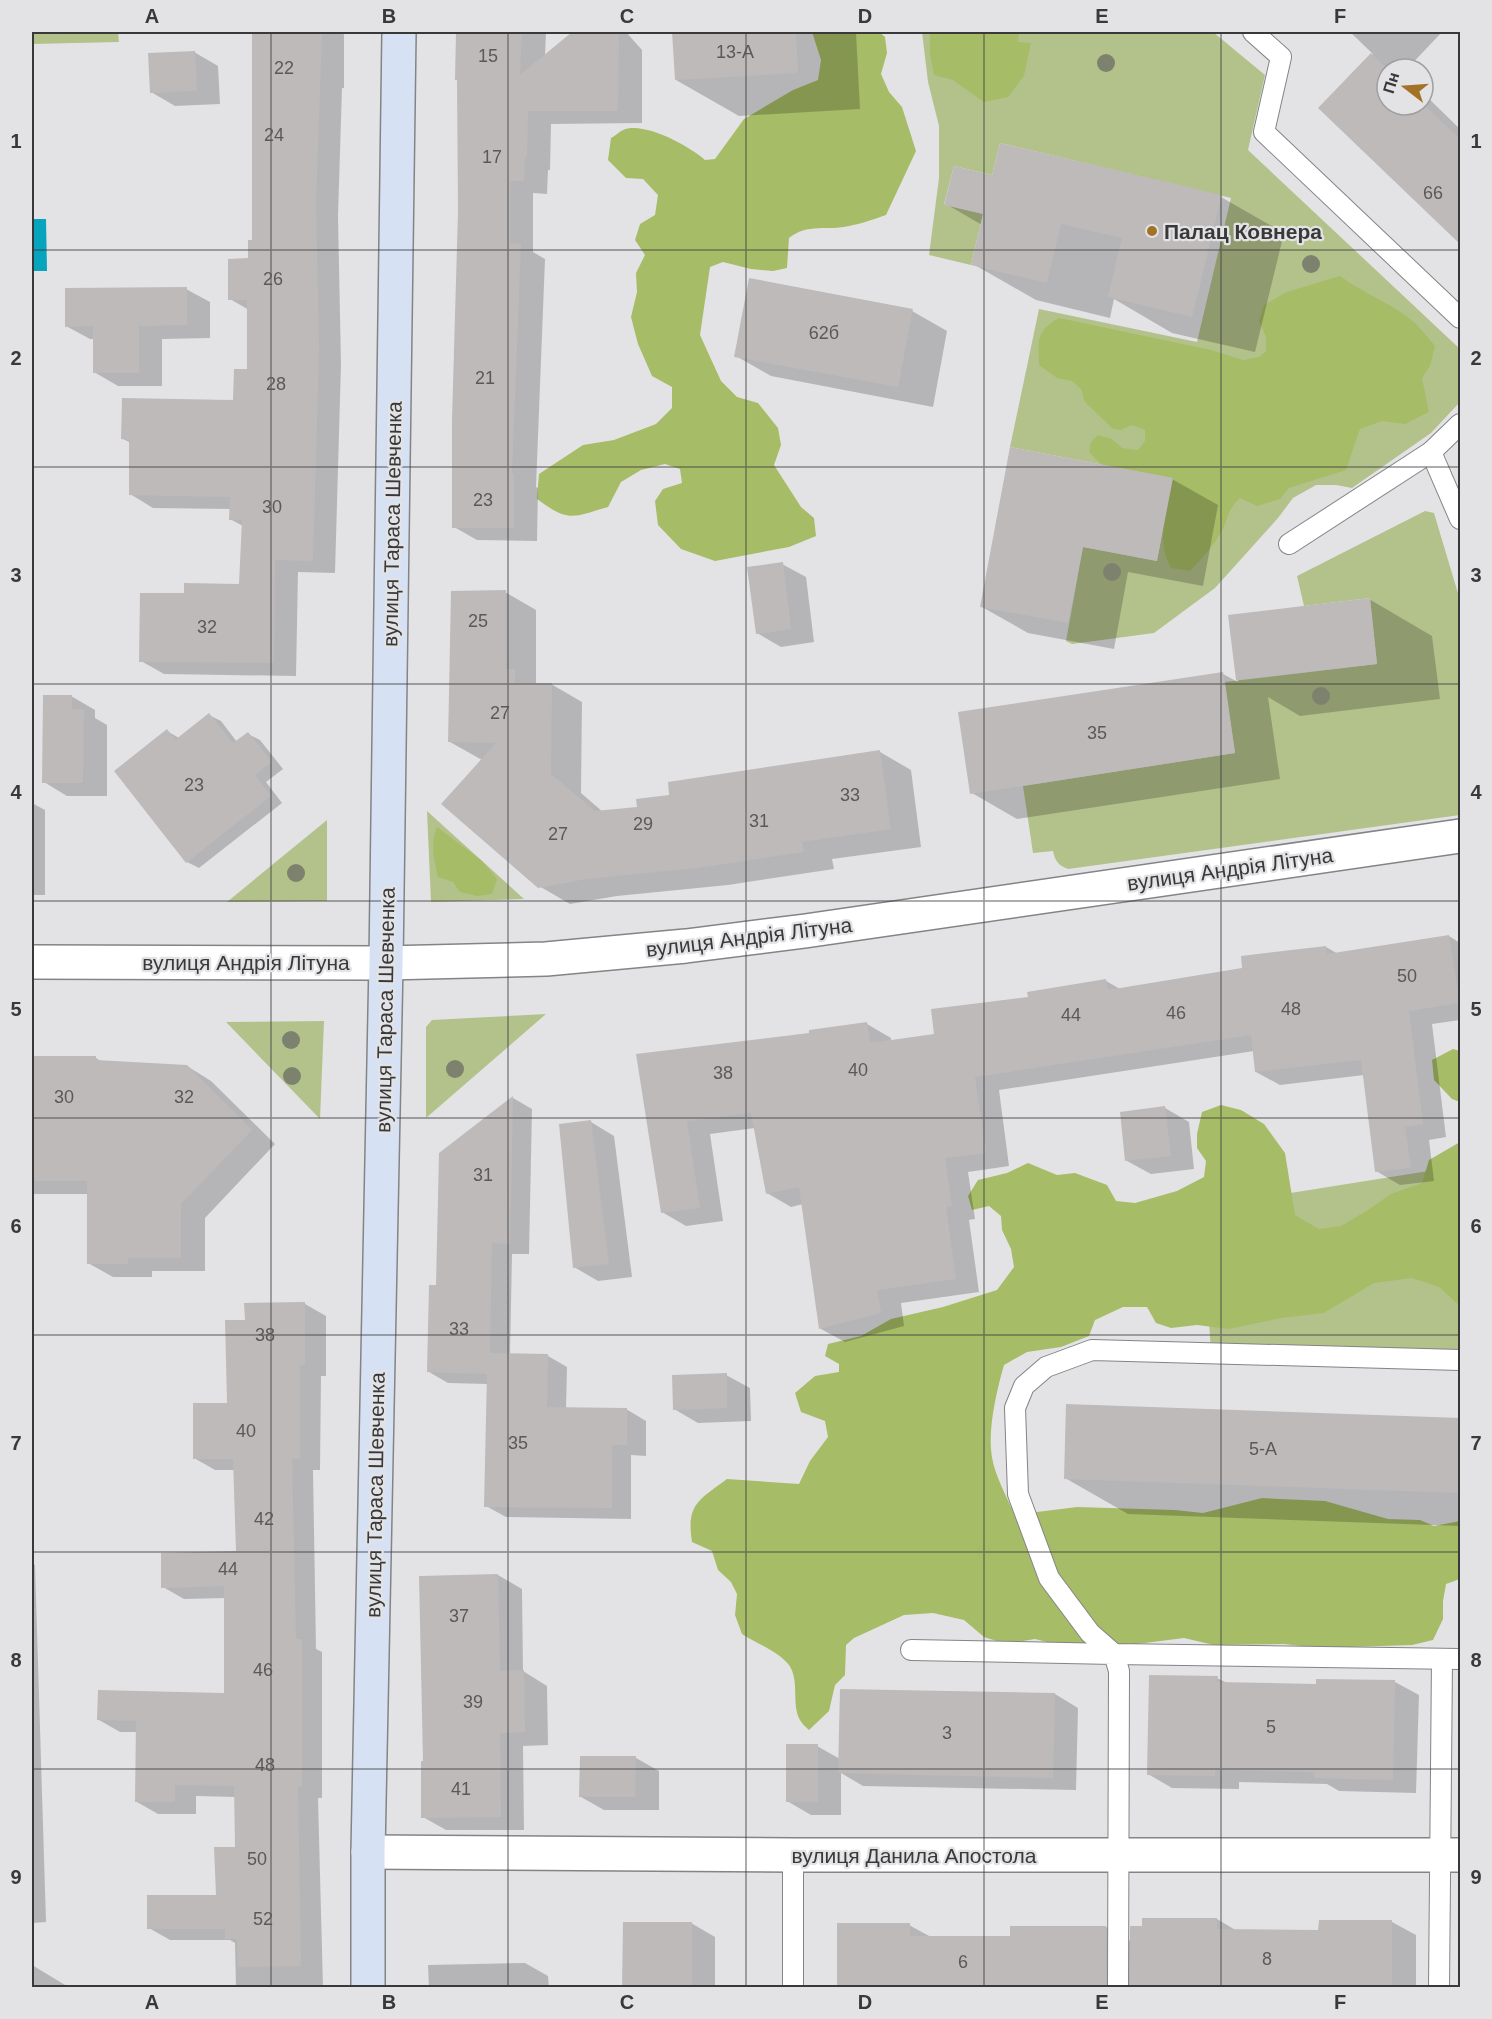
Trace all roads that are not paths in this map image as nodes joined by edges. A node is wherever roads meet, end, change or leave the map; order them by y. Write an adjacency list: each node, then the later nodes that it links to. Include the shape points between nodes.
1 (399, 32): 10 (street, вулиця Тараса Шевченка)
2 (1253, 32): 3 (lane, via 1281,57 1264,132)
3 (1461, 318)
4 (1461, 423): 5 (lane)
5 (1431, 452): 6 (lane); 7 (lane)
6 (1461, 519)
7 (1289, 544)
8 (1461, 836): 10 (street, вулиця Андрія Літуна, via 686,946 546,959)
9 (32, 962): 10 (street, вулиця Андрія Літуна)
10 (386, 963): 15 (street, вулиця Тараса Шевченка)
11 (1461, 1360): 13 (lane, via 1092,1350 1046,1367 1024,1386 1015,1408 1018,1494 1050,1578 1090,1633)
12 (911, 1650): 13 (lane)
13 (1114, 1654): 14 (lane); 16 (lane, via 1119,1671)
14 (1451, 1659): 17 (lane)
15 (368, 1852): 18 (street, вулиця Данила Апостола); 19 (street, вулиця Тараса Шевченка)
16 (1118, 1855): 17 (street, вулиця Данила Апостола); 18 (street, вулиця Данила Апостола); 21 (lane)
17 (1450, 1855): 22 (lane)
18 (793, 1856): 20 (lane)
19 (368, 1988)
20 (793, 1988)
21 (1118, 1988)
22 (1438, 1988)

